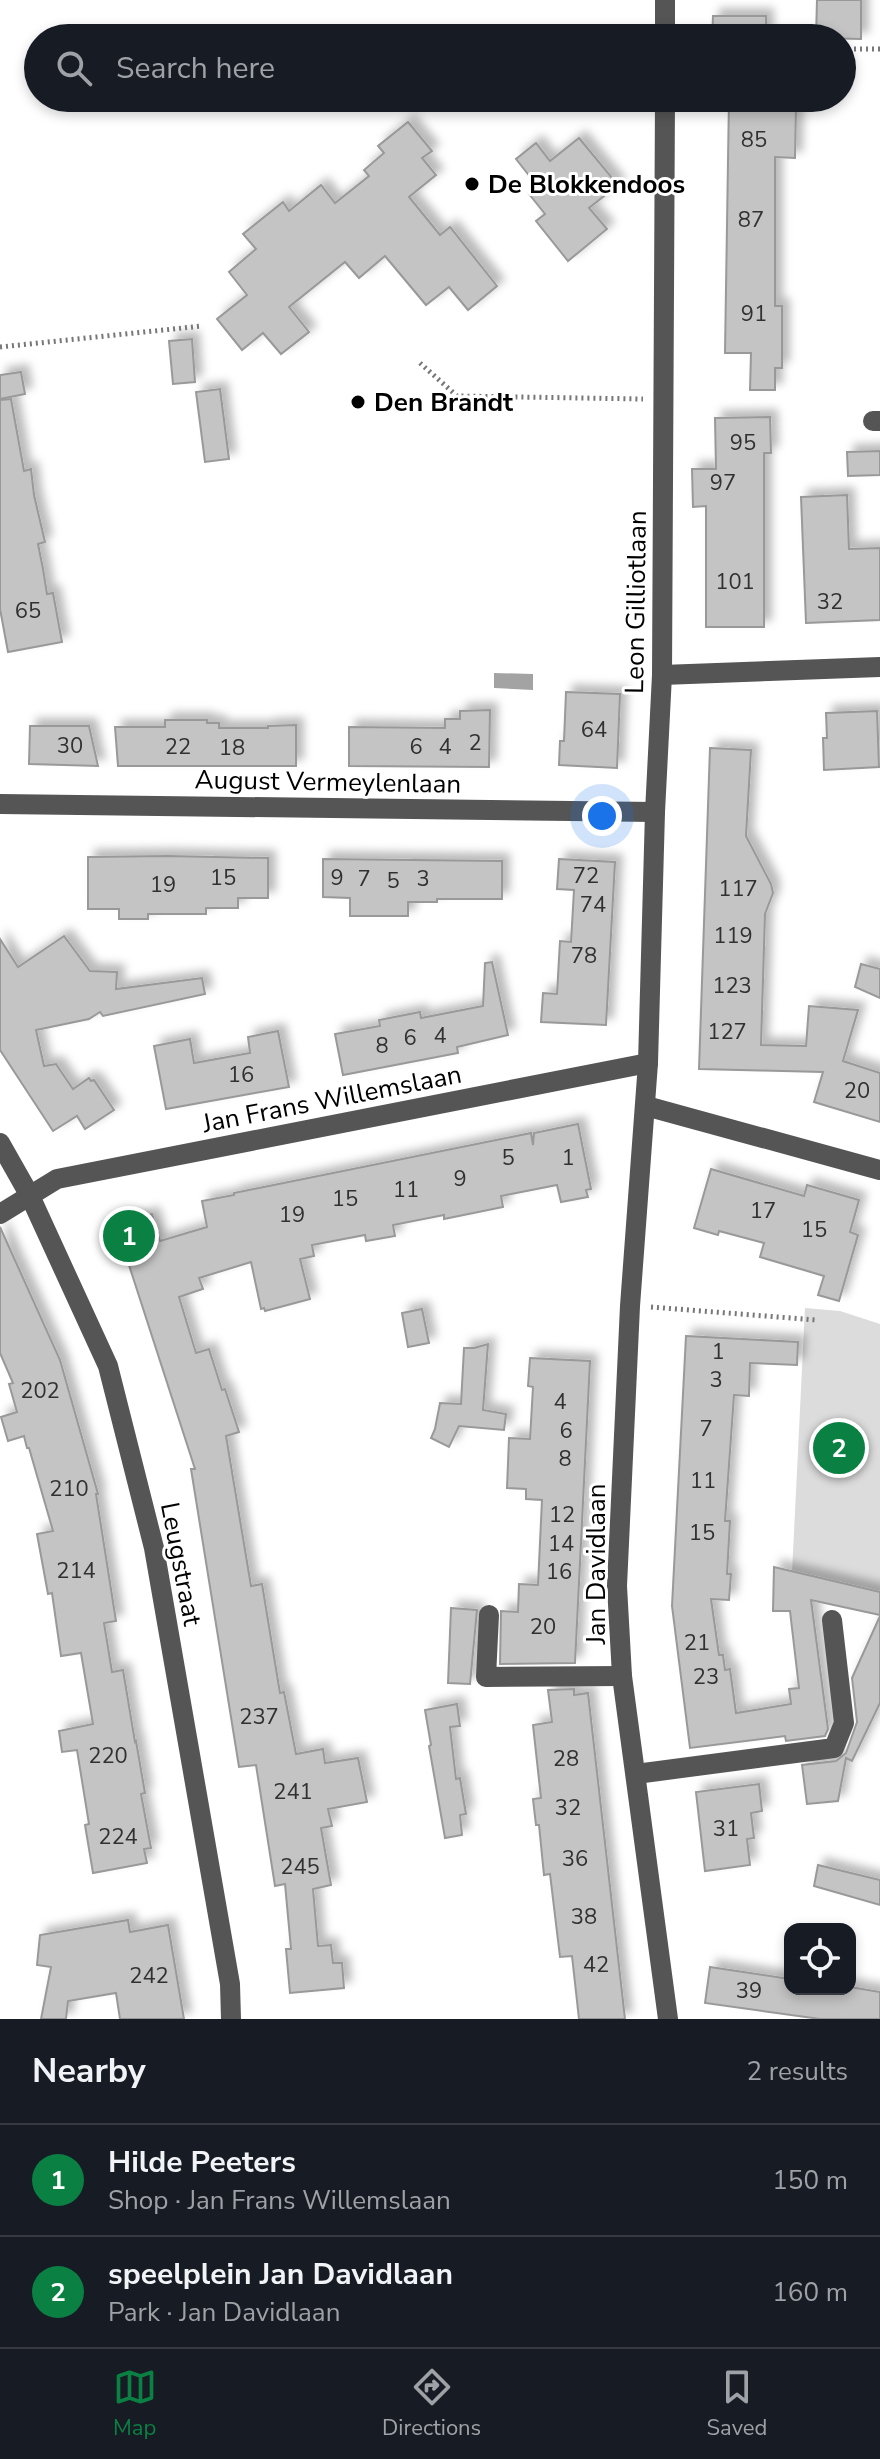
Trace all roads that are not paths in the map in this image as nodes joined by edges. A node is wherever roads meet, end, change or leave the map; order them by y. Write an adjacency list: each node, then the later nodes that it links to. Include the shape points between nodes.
1 (665, 0): 2 (street)
2 (665, 24)
3 (665, 112): 5 (street, Leon Gilliotlaan)
4 (880, 667): 5 (street)
5 (662, 675): 7 (street, Leon Gilliotlaan)
6 (0, 804): 7 (street, August Vermeylenlaan)
7 (655, 812): 8 (street, Leon Gilliotlaan)
8 (648, 1063): 9 (street, Leon Gilliotlaan); 12 (street, Jan Frans Willemslaan, via 57,1179)
9 (646, 1106): 11 (street); 16 (street, Jan Davidlaan, via 617,1586)
10 (0, 1143): 12 (street, Leugstraat)
11 (880, 1170)
12 (30, 1196): 13 (street, Jan Frans Willemslaan); 18 (street, Leugstraat, via 108,1366 154,1548 230,1984)
13 (0, 1214)
14 (489, 1615): 16 (street, via 486,1677)
15 (832, 1620): 17 (street, via 844,1723 834,1748)
16 (622, 1676): 17 (street, Jan Davidlaan)
17 (636, 1774): 19 (street, Jan Davidlaan)
18 (231, 2019)
19 (668, 2019)

